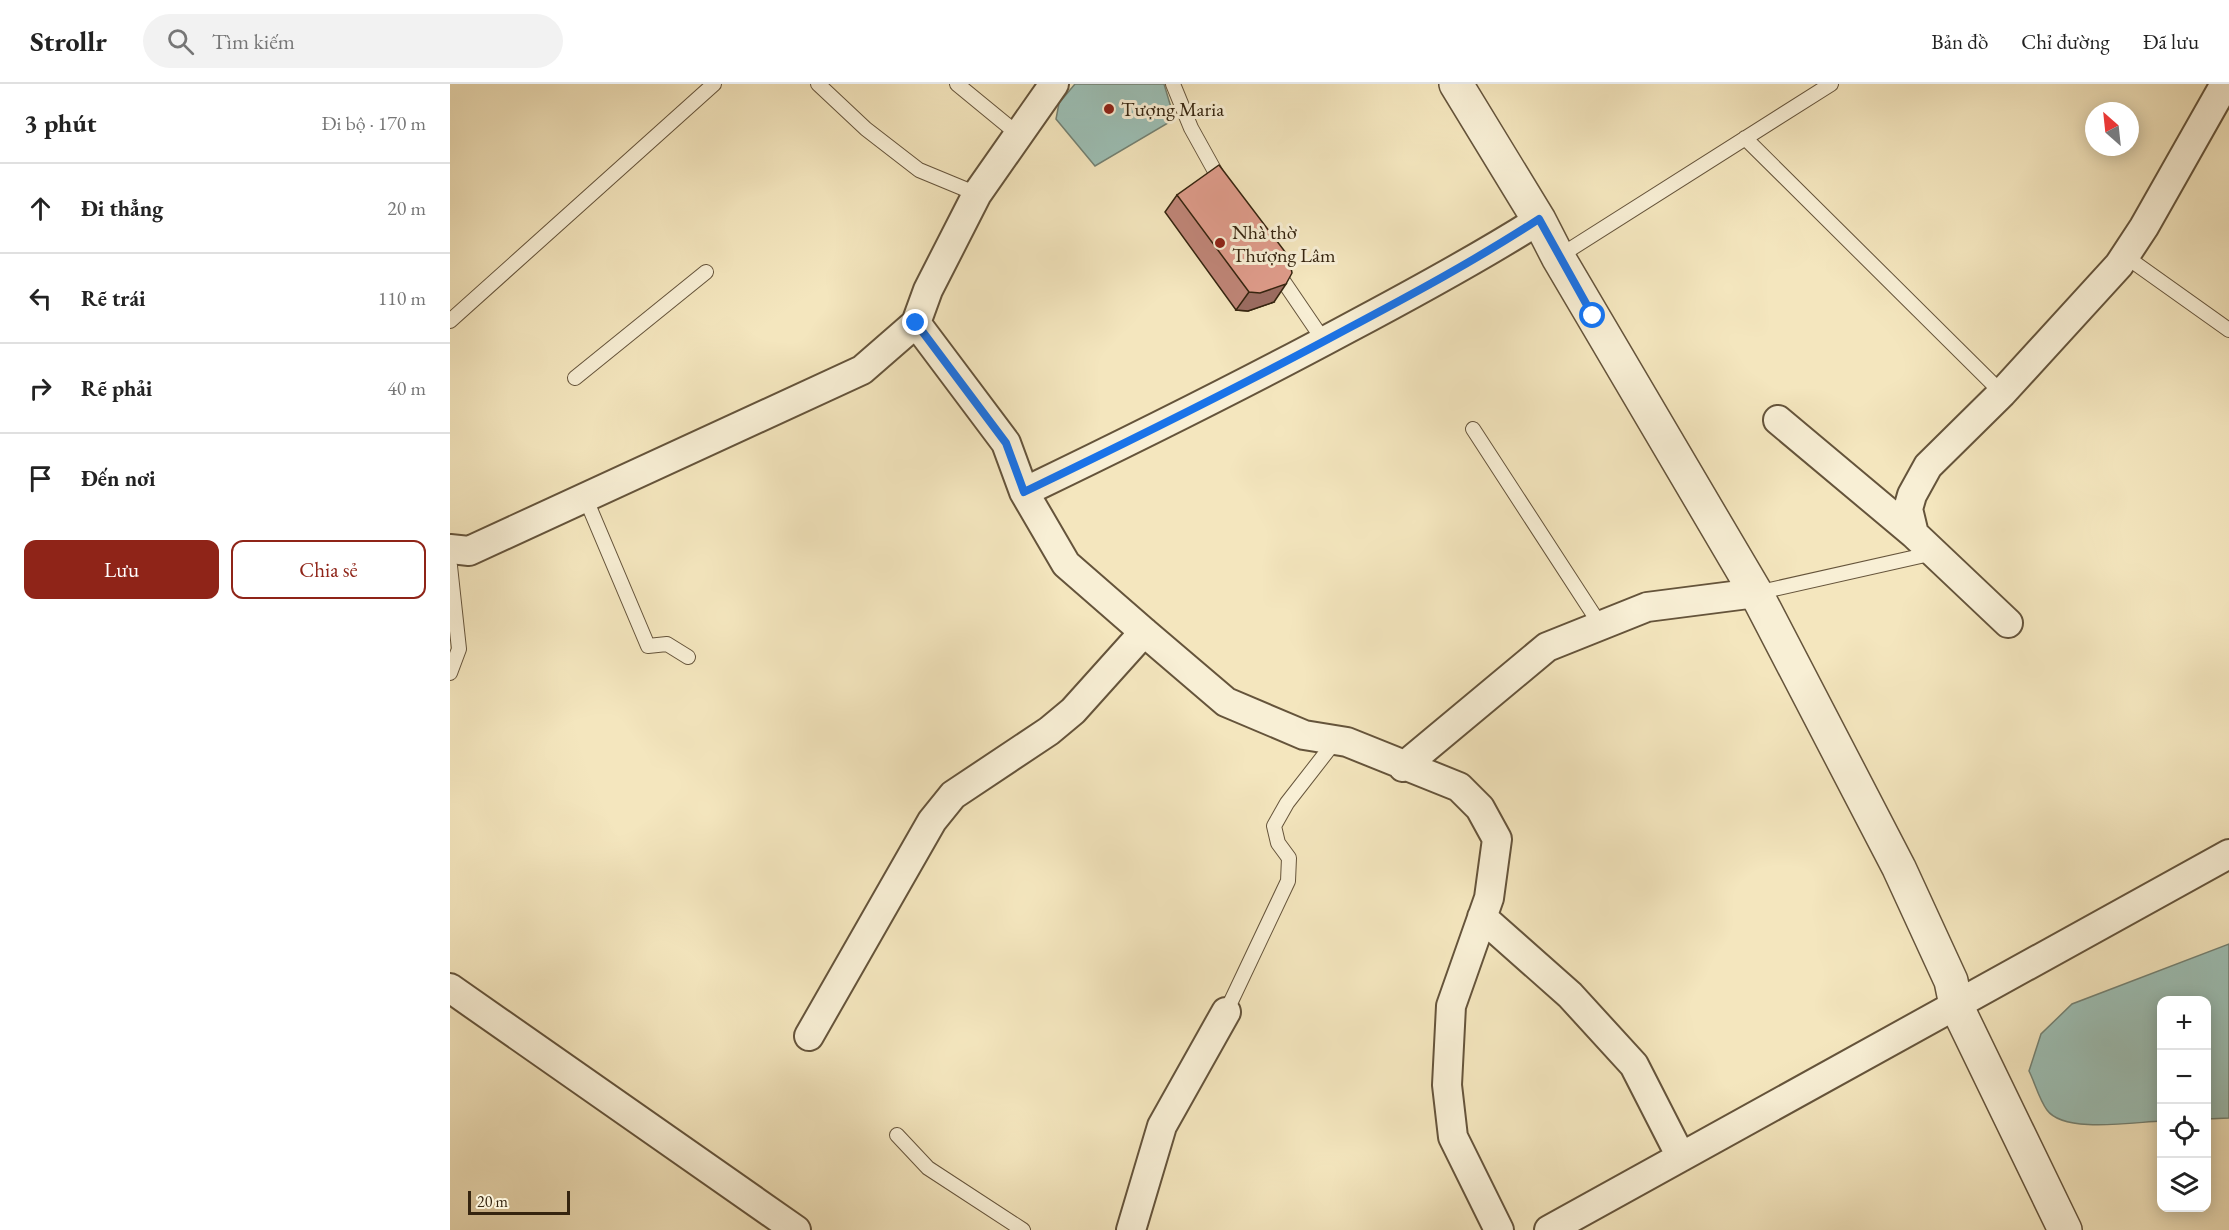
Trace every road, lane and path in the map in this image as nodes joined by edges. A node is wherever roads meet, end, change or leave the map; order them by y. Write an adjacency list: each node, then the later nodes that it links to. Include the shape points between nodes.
1 (714, 84): 18 (lane)
2 (818, 84): 11 (lane, via 866,129 919,170)
3 (957, 84): 9 (lane)
4 (1054, 84): 9 (street)
5 (1173, 84): 12 (lane, via 1191,128)
6 (1456, 84): 13 (street)
7 (1831, 84): 10 (lane)
8 (2225, 84): 15 (street)
9 (1019, 135): 11 (street)
10 (1745, 138): 16 (lane); 23 (lane)
11 (977, 194): 19 (street, via 928,290)
12 (1229, 198)
13 (1539, 219): 16 (street); 21 (street, via 1478,259)
14 (1266, 256): 21 (lane)
15 (2125, 256): 20 (lane); 23 (street)
16 (1558, 257): 32 (street)
17 (706, 272): 22 (lane)
18 (450, 321)
19 (916, 323): 26 (street, via 1006,443); 27 (street, via 862,370)
20 (2229, 330)
21 (1324, 341): 26 (street, via 1190,412)
22 (575, 378)
23 (2002, 393): 28 (street, via 1924,472 1908,509)
24 (1778, 420): 28 (street)
25 (1473, 429): 34 (lane)
26 (1024, 492): 35 (street, via 1066,564)
27 (585, 497): 29 (street, via 469,551); 36 (lane, via 648,646 667,644)
28 (1914, 534): 30 (street)
29 (450, 549)
30 (1934, 553): 32 (lane); 33 (street)
31 (450, 566): 37 (lane, via 459,649)
32 (1756, 593): 34 (street, via 1647,607); 43 (street, via 1899,868 1952,981)
33 (2008, 623)
34 (1602, 626): 39 (street, via 1547,647)
35 (1143, 632): 38 (street, via 1226,702 1304,735); 45 (street, via 1049,731 953,795 932,821)
36 (688, 657)
37 (450, 673)
38 (1336, 740): 39 (street); 44 (lane, via 1274,826 1278,843 1289,858 1288,881)
39 (1403, 767): 41 (street, via 1459,787 1480,808 1497,839 1489,898)
40 (2229, 854): 43 (street)
41 (1482, 917): 47 (street, via 1570,995 1634,1065); 51 (street, via 1451,1006 1447,1085 1453,1137)
42 (450, 988): 48 (street)
43 (1956, 1005): 47 (street); 53 (street)
44 (1226, 1012): 50 (street, via 1162,1126)
45 (809, 1036)
46 (897, 1135): 49 (lane, via 928,1168)
47 (1681, 1157): 52 (street)
48 (796, 1230)
49 (1023, 1230)
50 (1131, 1230)
51 (1499, 1230)
52 (1549, 1230)
53 (2065, 1230)

